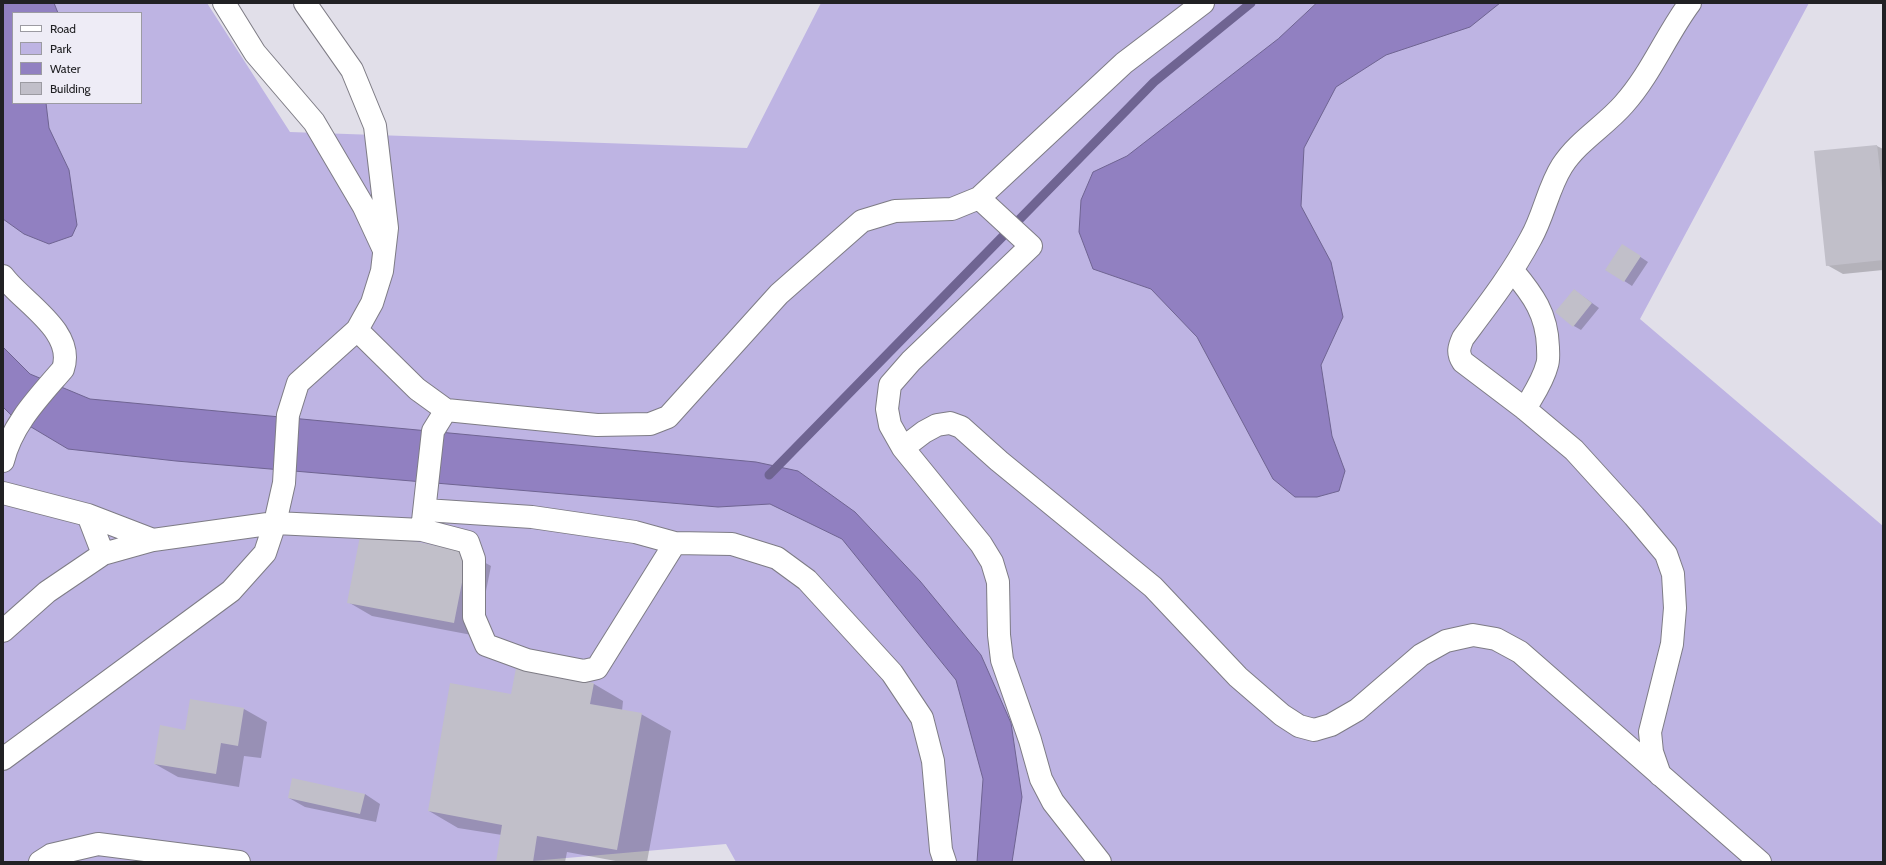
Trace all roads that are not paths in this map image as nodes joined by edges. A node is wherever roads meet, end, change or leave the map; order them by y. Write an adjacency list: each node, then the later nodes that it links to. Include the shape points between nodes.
1 (224, 3): 6 (lane, via 255,53 314,122 364,207)
2 (305, 3): 6 (lane, via 352,70 375,126 387,228)
3 (1203, 3): 5 (lane, via 1124,63)
4 (1690, 3): 7 (lane, via 1624,105 1584,140 1562,165 1532,237)
5 (979, 198): 11 (lane, via 952,208 895,211 862,221 779,294 668,417 650,424 597,426); 12 (lane, via 1031,246 911,361 890,385 887,409 890,425)
6 (384, 251): 9 (lane, via 382,271 372,303)
7 (1513, 271): 10 (lane, via 1530,291 1541,311 1547,337 1548,364); 10 (lane, via 1463,338 1459,356 1463,362)
8 (3, 276): 13 (lane, via 49,322 64,345 66,360 19,422 7,444)
9 (357, 330): 11 (lane, via 417,389); 17 (lane, via 298,383 288,415 284,482)
10 (1525, 409): 23 (lane, via 1574,450 1666,554 1673,574 1675,608 1672,644 1650,732 1652,752)
11 (446, 410): 15 (lane, via 433,431)
12 (903, 448): 23 (lane, via 937,425 950,423 961,427 1153,587 1238,677 1282,715 1299,726 1314,730 1331,725 1356,710 1421,655 1446,641 1473,635 1496,639 1520,652); 27 (lane, via 981,544 992,562 1000,600 999,635 1002,660 1041,779 1053,802)
13 (3, 461)
14 (3, 493): 16 (lane)
15 (425, 512): 17 (lane); 19 (lane, via 532,517 635,532); 19 (lane, via 468,542 474,559 474,617 486,645 527,660 584,671 597,668)
16 (88, 515): 18 (lane); 20 (lane)
17 (275, 523): 18 (lane); 22 (lane, via 265,553 231,591)
18 (153, 540): 20 (lane)
19 (675, 543): 26 (lane, via 732,544 777,558 807,580 892,673 922,718 933,761 941,850)
20 (102, 554): 21 (lane, via 47,592)
21 (3, 631)
22 (3, 759)
23 (1660, 775): 28 (lane)
24 (40, 862): 25 (lane, via 51,855 98,844)
25 (239, 862)
26 (946, 862)
27 (1100, 862)
28 (1760, 862)

